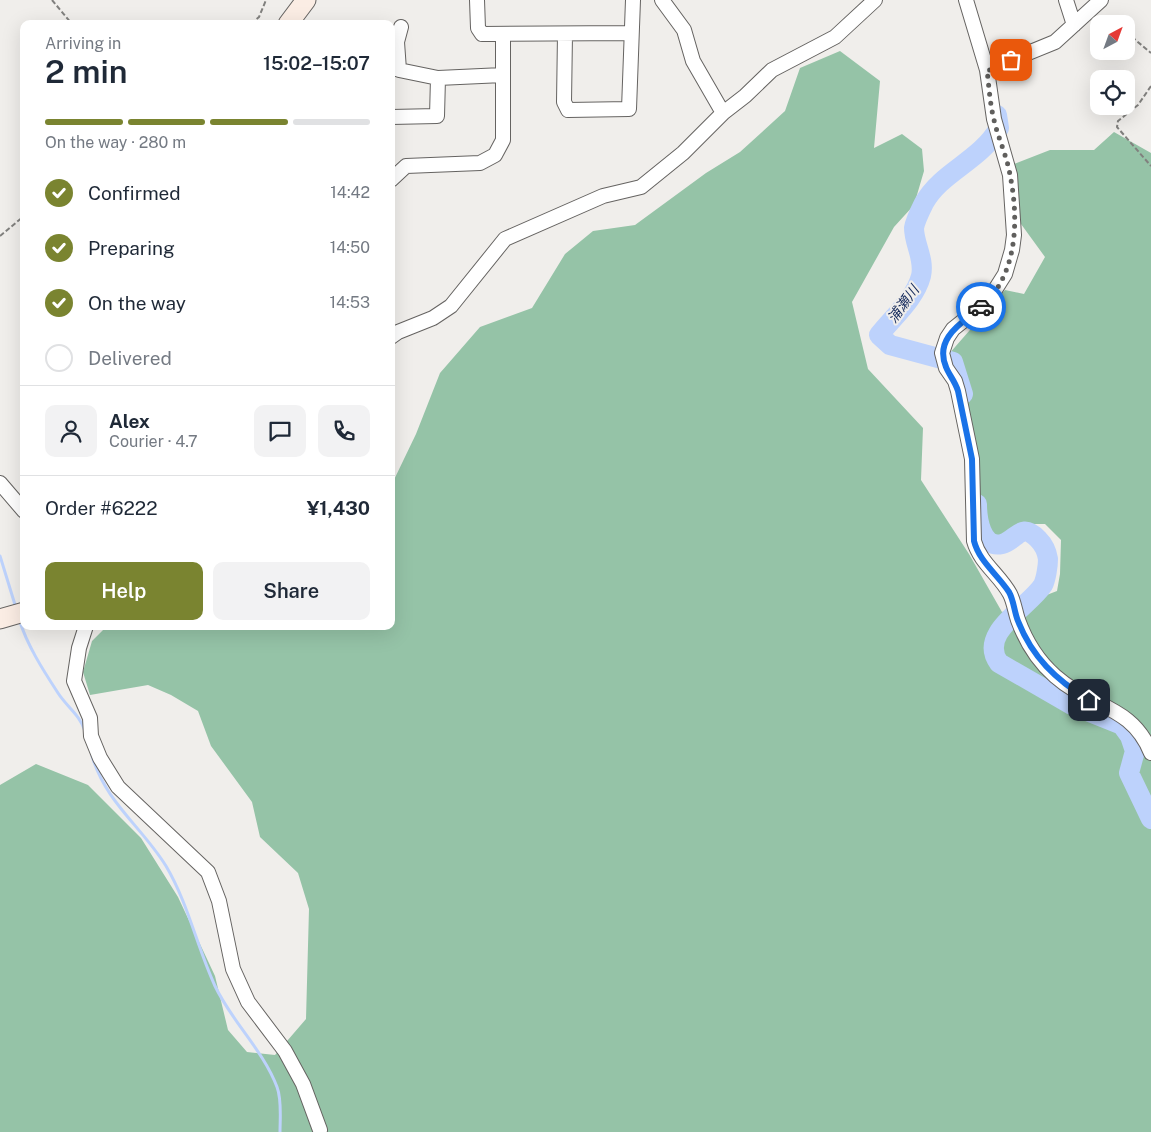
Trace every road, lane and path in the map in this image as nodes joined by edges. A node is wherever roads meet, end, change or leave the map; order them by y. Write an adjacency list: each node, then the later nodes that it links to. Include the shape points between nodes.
1 (52, 0): 11 (path)
2 (266, 0): 12 (path)
3 (306, 0): 13 (main road)
4 (477, 0): 17 (street, via 478,28 482,34)
5 (633, 0): 16 (street)
6 (662, 0): 25 (street, via 684,30 693,61)
7 (874, 0): 25 (street, via 846,29 772,70)
8 (966, 0): 21 (street)
9 (1066, 0): 14 (street)
10 (1100, 0): 14 (street)
11 (69, 20)
12 (256, 20)
13 (291, 20)
14 (1074, 24): 21 (street, via 1055,42 1011,60 1000,70)
15 (401, 26): 23 (street, via 397,42 399,70)
16 (631, 33): 18 (street); 18 (street, via 629,109 568,110 564,102)
17 (503, 34): 18 (street); 22 (street)
18 (565, 34)
19 (1135, 40): 20 (path)
20 (1151, 53)
21 (987, 70): 35 (street, via 994,119 1010,175 1012,250 1005,274 988,301 953,329 946,338 942,353 946,368 957,386 972,459 974,541 977,552 1009,592 1024,633 1039,661 1074,691 1125,717 1143,734)
22 (503, 75): 23 (street); 28 (street, via 503,140 495,155 480,163 406,166)
23 (438, 78): 26 (street, via 437,116)
24 (1151, 86): 27 (path, via 1138,105 1118,120 1117,127)
25 (723, 113): 31 (street, via 683,153 640,187 603,196 505,239 451,306 433,318)
26 (395, 117)
27 (1151, 166)
28 (395, 176)
29 (20, 219): 30 (path)
30 (0, 236)
31 (395, 334)
32 (0, 483): 33 (street)
33 (20, 506)
34 (85, 630): 36 (street, via 74,681 90,718 91,736 100,758 118,787 208,872 219,901 233,969 248,1002 285,1051)
35 (1151, 753)
36 (320, 1130)

